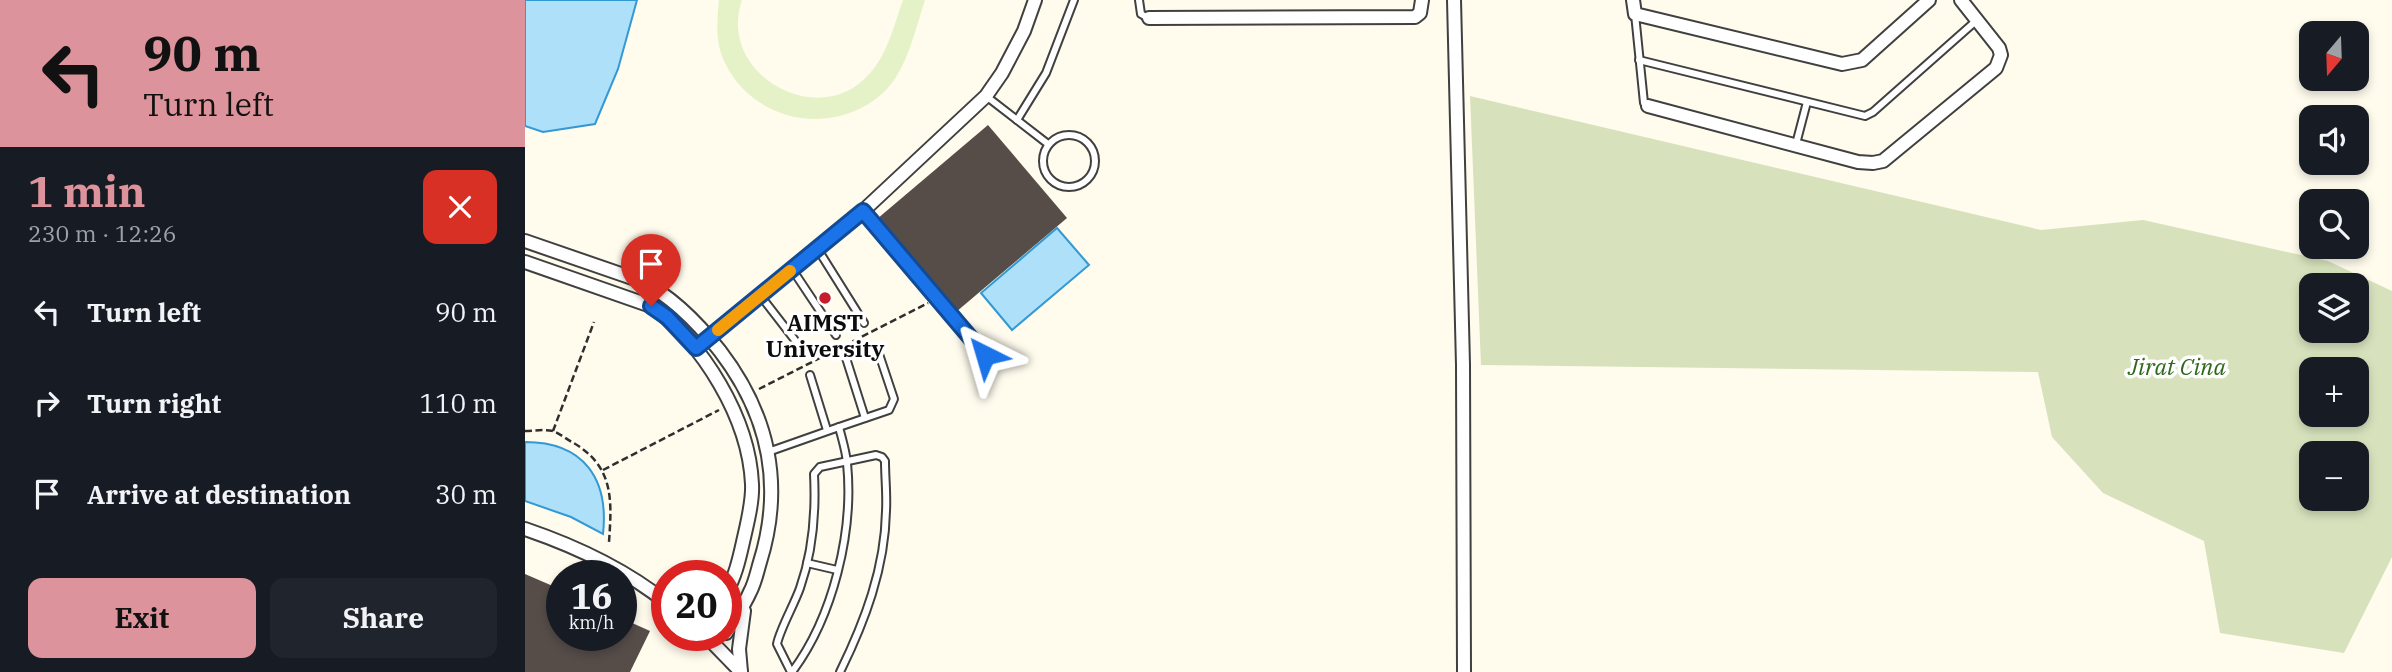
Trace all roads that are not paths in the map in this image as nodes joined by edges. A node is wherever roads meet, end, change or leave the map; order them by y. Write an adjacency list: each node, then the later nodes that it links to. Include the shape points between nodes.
1 (1035, 0): 13 (street, via 1024,31)
2 (1074, 0): 16 (lane, via 1046,73)
3 (1139, 0): 10 (lane, via 1141,14)
4 (1422, 0): 10 (street, via 1415,17)
5 (1454, 0): 50 (street)
6 (1633, 0): 9 (street)
7 (1929, 0): 9 (street, via 1862,60 1842,64)
8 (1961, 0): 11 (street)
9 (1635, 14): 12 (lane)
10 (1149, 18)
11 (1977, 20): 14 (lane, via 1865,116); 18 (street, via 2000,48 1996,68 1892,155 1873,163 1857,162)
12 (1639, 61): 14 (lane); 15 (lane)
13 (986, 96): 16 (lane); 19 (street)
14 (1807, 102): 18 (lane)
15 (1648, 106): 18 (street)
16 (1017, 120): 17 (lane)
17 (1048, 144): 17 (lane, via 1062,135 1085,141 1095,162 1089,178 1073,186 1056,183 1044,170)
18 (1796, 144)
19 (863, 211): 21 (street); 31 (lane)
20 (525, 241): 27 (street, via 641,281 674,301)
21 (817, 248): 23 (street); 25 (lane)
22 (525, 262): 28 (street, via 651,306)
23 (792, 269): 24 (street); 26 (lane)
24 (760, 295): 27 (street); 29 (lane)
25 (864, 323)
26 (836, 335)
27 (709, 337): 28 (street); 37 (street, via 748,395)
28 (696, 348): 40 (street, via 731,404 747,455 752,485)
29 (801, 348)
30 (879, 351): 34 (lane, via 894,398 889,410)
31 (985, 355)
32 (846, 358): 34 (lane)
33 (810, 376): 36 (lane)
34 (865, 418): 35 (lane)
35 (839, 427): 36 (lane); 38 (lane)
36 (827, 430): 37 (lane)
37 (768, 452): 44 (street, via 770,527)
38 (847, 463): 41 (lane, via 820,467 814,474 814,531); 42 (lane, via 848,514); 49 (lane, via 882,457 886,512 876,583 860,632)
39 (525, 529): 43 (street, via 609,565)
40 (736, 560)
41 (807, 563): 42 (lane); 48 (lane, via 777,644)
42 (838, 570): 48 (lane, via 814,637)
43 (651, 591)
44 (751, 591): 45 (street); 47 (street, via 741,620)
45 (742, 606)
46 (721, 651): 47 (street)
47 (741, 672)
48 (791, 672)
49 (840, 672)
50 (1464, 672)

